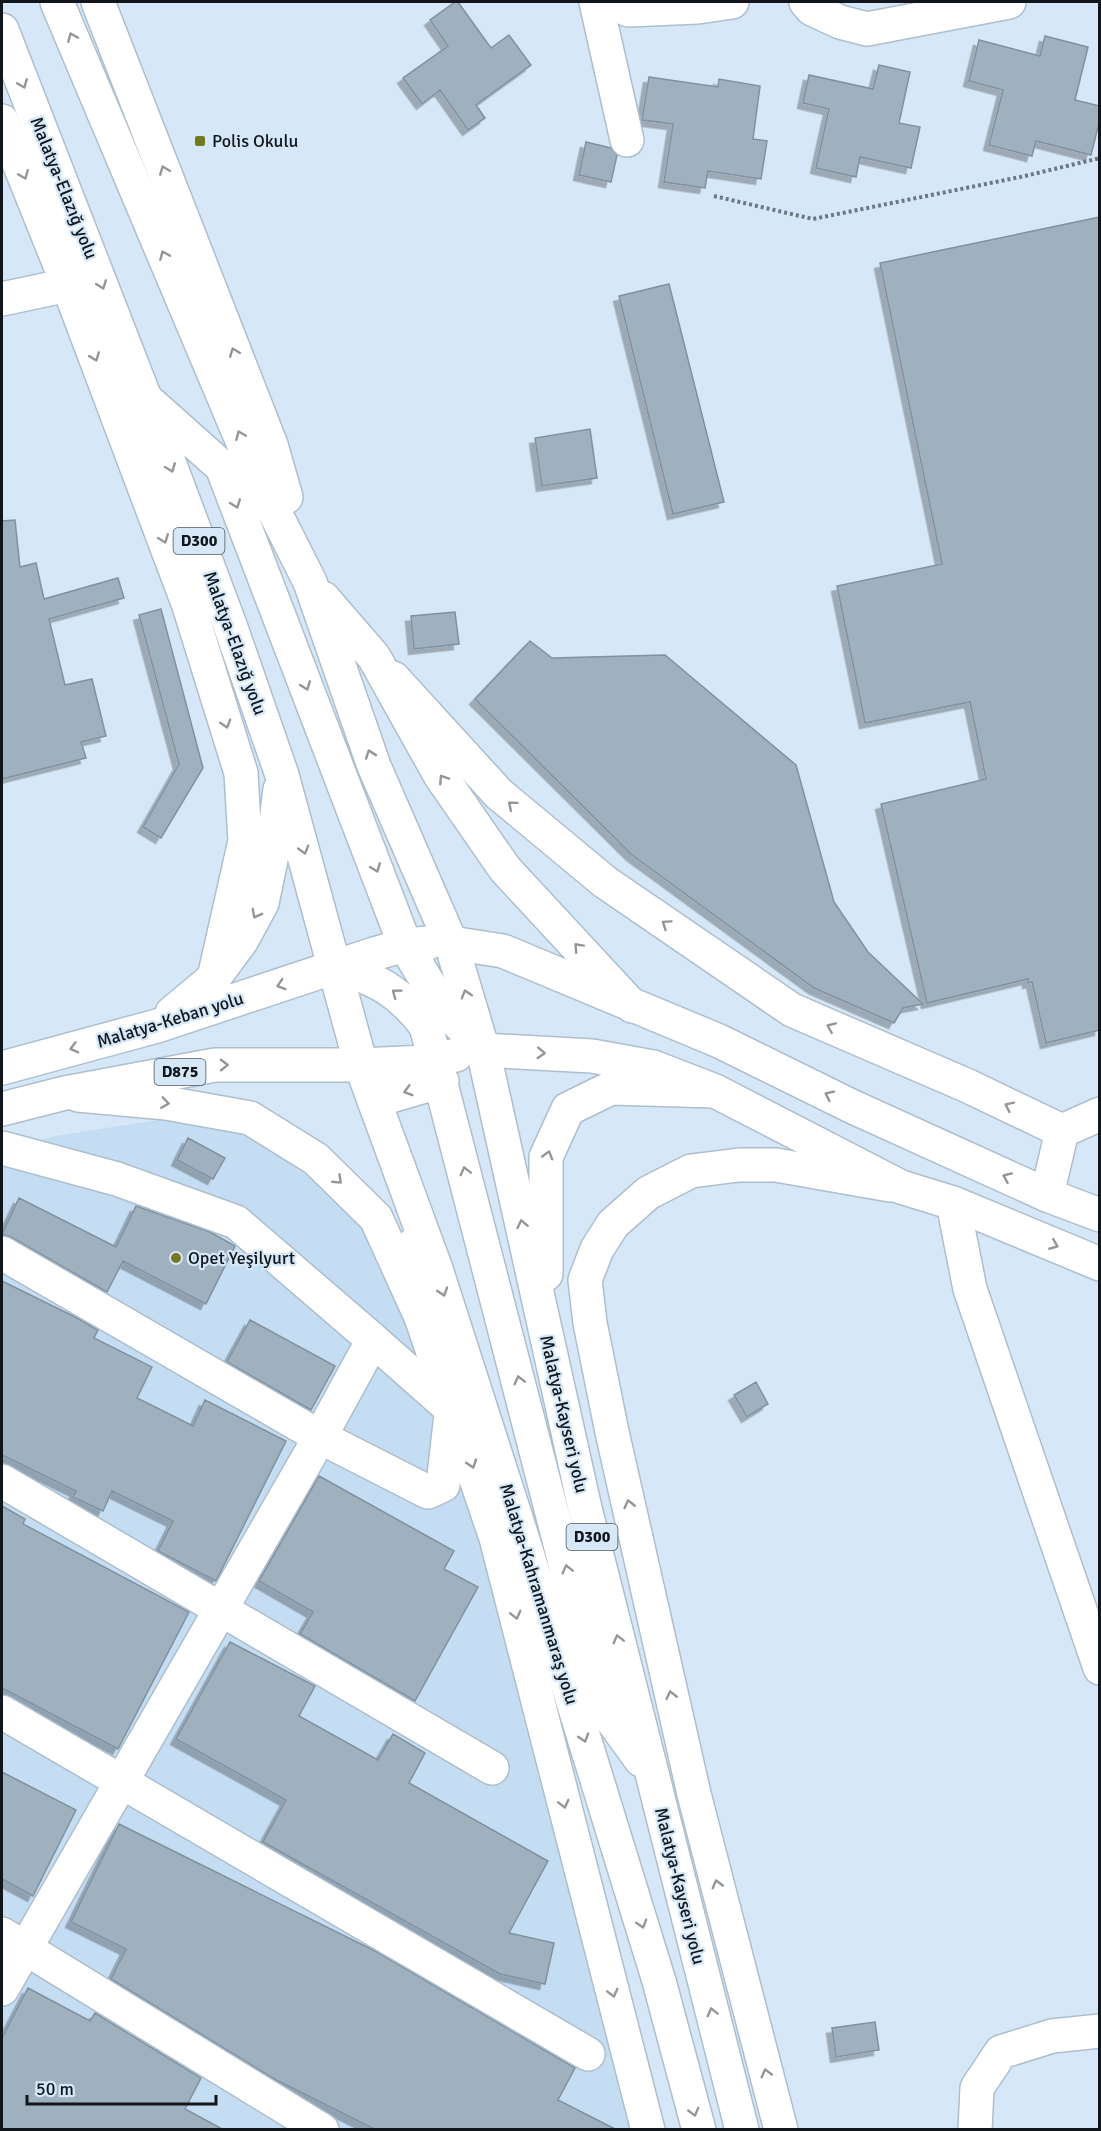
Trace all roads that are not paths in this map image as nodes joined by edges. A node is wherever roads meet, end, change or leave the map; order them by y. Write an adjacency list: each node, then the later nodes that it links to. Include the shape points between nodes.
1 (57, 2): 14 (main road, D300, one-way to 1, via 260,483)
2 (98, 2): 14 (main road, one-way to 2, via 271,445)
3 (596, 2): 10 (main road)
4 (616, 2): 5 (main road, via 628,10)
5 (732, 2)
6 (806, 2): 7 (main road, via 840,22 867,29)
7 (1009, 2)
8 (2, 30): 13 (main road, Malatya-Elazığ yolu / D300, one-way to 13)
9 (2, 121): 11 (main road, one-way to 11)
10 (627, 140)
11 (68, 285): 12 (main road); 21 (main road, one-way to 21, via 189,606 241,772 245,841)
12 (2, 299)
13 (145, 398): 16 (main road, Malatya-Elazığ yolu / D300, one-way to 16); 18 (main road, one-way to 18, via 222,467)
14 (310, 582): 15 (main road); 17 (main road, D300, one-way to 14, via 374,766)
15 (374, 657): 22 (main road, one-way to 15, via 505,869 440,775); 33 (main road, one-way to 15, via 792,1010 605,882 499,794)
16 (282, 775): 20 (main road, Malatya-Elazığ yolu / D300, one-way to 20); 21 (main road, one-way to 21, via 262,903 242,940)
17 (435, 905): 18 (main road); 19 (main road, D300)
18 (400, 932): 19 (main road); 20 (main road, Malatya-Keban yolu); 24 (main road, via 442,1006)
19 (451, 943): 22 (main road, via 502,951); 24 (main road, Malatya-Kayseri yolu / D300, one-way to 19)
20 (336, 966): 23 (main road, Malatya-Keban yolu, one-way to 23); 25 (main road, Malatya-Elazığ yolu / D300); 27 (main road, one-way to 20, via 426,1026 410,1004 387,986)
21 (214, 978): 23 (main road)
22 (632, 1006): 36 (main road, one-way to 22, via 719,1041)
23 (157, 1026): 26 (main road, Malatya-Keban yolu, one-way to 26)
24 (483, 1050): 27 (main road); 28 (main road, one-way to 28, via 602,1058 653,1067); 43 (main road, Malatya-Kayseri yolu / D300, one-way to 24)
25 (361, 1065): 27 (main road); 29 (main road, D875, one-way to 25, via 215,1065); 30 (main road, Malatya-Kahramanmaraş yolu / D300)
26 (2, 1068)
27 (439, 1070): 30 (main road, one-way to 30); 52 (main road, one-way to 27, via 602,1706)
28 (715, 1091): 35 (main road); 43 (main road, one-way to 28, via 546,1157 568,1109 611,1088)
29 (65, 1093): 31 (main road, D875); 42 (main road, one-way to 42, via 166,1103 250,1118 316,1159 376,1218)
30 (374, 1101): 37 (main road, Malatya-Kahramanmaraş yolu / D300)
31 (2, 1109)
32 (1100, 1114): 33 (main road)
33 (1062, 1131): 36 (main road)
34 (2, 1148): 44 (main road, via 117,1179 236,1222)
35 (901, 1187): 38 (main road); 62 (main road, one-way to 35, via 694,1794 612,1432 585,1280 597,1249 613,1224 648,1193 691,1171 739,1164 776,1165)
36 (1047, 1195): 39 (main road)
37 (409, 1197): 42 (main road); 60 (main road, Malatya-Kahramanmaraş yolu / D300, one-way to 60, via 535,1577 659,1981)
38 (953, 1203): 41 (main road, one-way to 41); 49 (main road, via 970,1290)
39 (1100, 1215)
40 (2, 1253): 46 (main road)
41 (1100, 1264)
42 (421, 1317): 45 (main road)
43 (547, 1338): 52 (main road, Malatya-Kayseri yolu / D300, one-way to 43)
44 (373, 1340): 45 (main road); 46 (main road)
45 (451, 1409): 46 (main road, via 443,1485 428,1492); 59 (main road, one-way to 59, via 496,1538)
46 (320, 1437): 48 (main road)
47 (2, 1481): 48 (main road)
48 (219, 1608): 51 (main road); 53 (main road)
49 (1100, 1668)
50 (2, 1712): 53 (main road)
51 (492, 1768)
52 (652, 1775): 61 (main road, Malatya-Kayseri yolu / D300, one-way to 52)
53 (120, 1782): 54 (main road); 57 (main road)
54 (14, 1941): 55 (main road); 58 (main road)
55 (2, 1989)
56 (1100, 2031): 63 (main road, via 1052,2036 1000,2052 977,2088)
57 (588, 2054)
58 (322, 2130)
59 (648, 2130)
60 (699, 2130)
61 (742, 2130)
62 (781, 2130)
63 (975, 2130)

